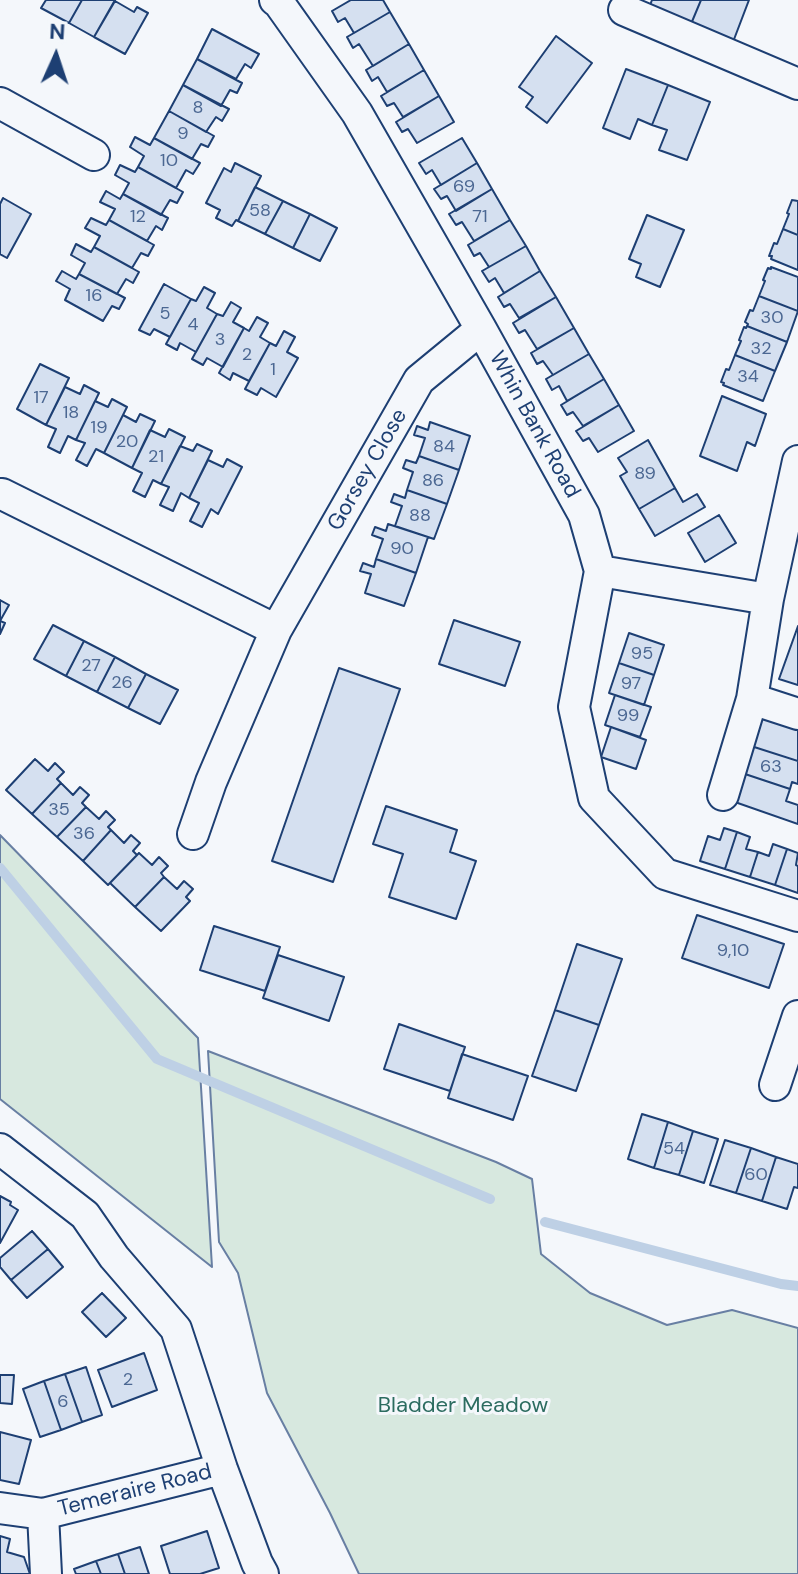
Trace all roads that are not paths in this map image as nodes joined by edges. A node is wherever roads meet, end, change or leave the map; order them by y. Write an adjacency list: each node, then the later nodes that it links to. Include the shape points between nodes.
1 (275, 0): 6 (street, Whin Bank Road, via 357,113)
2 (624, 10): 3 (street)
3 (798, 84)
4 (0, 103): 5 (street)
5 (94, 155)
6 (481, 329): 9 (street, Whin Bank Road, via 584,515); 11 (street, Gorsey Close, via 419,380)
7 (798, 461): 10 (street)
8 (2, 494): 11 (street)
9 (600, 571): 10 (street); 16 (street, Whin Bank Road, via 574,707 594,798 665,874)
10 (768, 599): 12 (street)
11 (276, 630): 15 (street, Gorsey Close)
12 (752, 699): 13 (street); 14 (street)
13 (798, 714)
14 (723, 795)
15 (193, 834)
16 (798, 916)
17 (798, 1016): 18 (street)
18 (775, 1085)
19 (0, 1149): 20 (street, via 85,1215 176,1329)
20 (222, 1469): 22 (street, Temeraire Road); 24 (street)
21 (0, 1508): 22 (street, Temeraire Road)
22 (43, 1514): 23 (street)
23 (46, 1574)
24 (263, 1574)

